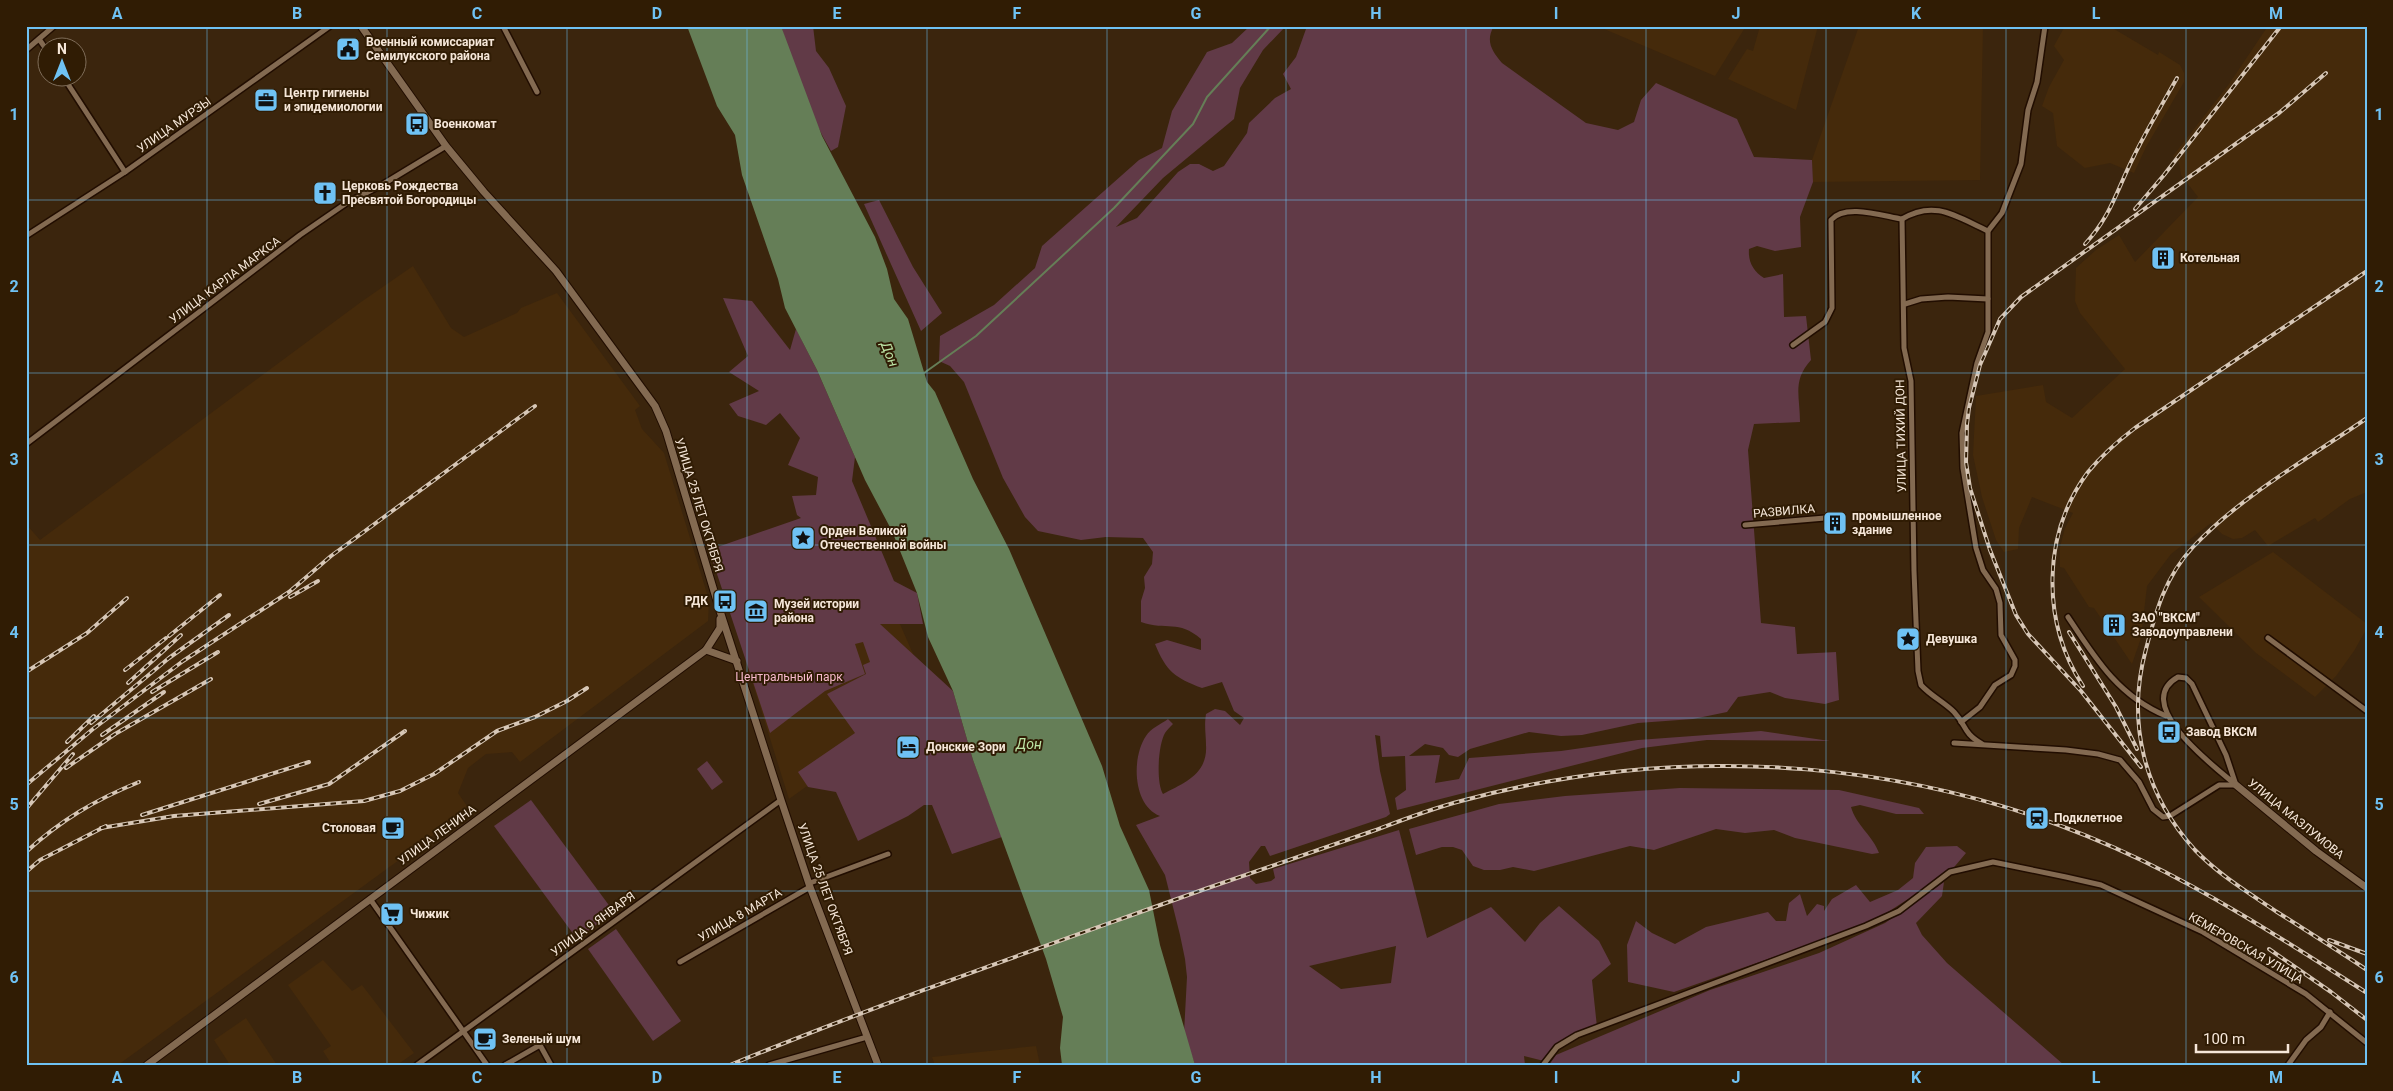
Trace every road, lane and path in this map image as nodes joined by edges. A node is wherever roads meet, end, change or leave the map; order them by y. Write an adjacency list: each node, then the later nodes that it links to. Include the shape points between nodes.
1 (54, 26): 6 (street)
2 (330, 26): 12 (street, УЛИЦА МУРЗЫ)
3 (362, 26): 11 (street, УЛИЦА 25 ЛЕТ ОКТЯБРЯ)
4 (503, 26): 10 (street)
5 (2045, 26): 14 (street, via 2021,164 2002,213)
6 (40, 38)
7 (38, 40): 8 (street)
8 (26, 50)
9 (70, 88): 12 (street)
10 (537, 92)
11 (446, 146): 19 (street, УЛИЦА КАРЛА МАРКСА, via 348,202 300,235); 22 (street, УЛИЦА 25 ЛЕТ ОКТЯБРЯ, via 556,271 655,406 666,432)
12 (124, 172): 15 (street, УЛИЦА МУРЗЫ)
13 (1902, 219): 14 (street, via 1915,211 1931,209 1946,212); 17 (street, УЛИЦА ТИХИЙ ДОН); 18 (street, via 1857,212 1835,215 1831,220 1832,308 1825,322)
14 (1988, 231): 16 (street)
15 (26, 236)
16 (1988, 299): 17 (street, via 1948,297); 29 (street, via 1988,332 1977,363 1962,433 1963,468 1976,548 1983,570 1996,589 2002,635 2015,666 2010,675 1995,685 1980,707)
17 (1904, 304): 29 (street, УЛИЦА ТИХИЙ ДОН, via 1904,348 1911,381 1918,670 1921,685 1946,704)
18 (1793, 345)
19 (26, 444)
20 (1825, 518): 21 (street, РАЗВИЛКА)
21 (1745, 525)
22 (720, 611): 25 (street, УЛИЦА ЛЕНИНА, via 720,628); 26 (street, УЛИЦА 25 ЛЕТ ОКТЯБРЯ)
23 (2068, 616): 28 (street, via 2118,684 2138,702)
24 (2268, 638): 27 (street)
25 (706, 650): 26 (street); 37 (street, УЛИЦА ЛЕНИНА)
26 (737, 661): 33 (street, УЛИЦА 25 ЛЕТ ОКТЯБРЯ)
27 (2367, 711)
28 (2166, 716): 32 (street, via 2208,761); 32 (street, via 2163,705 2171,681 2178,677 2186,678 2211,724)
29 (1961, 722): 31 (street, УЛИЦА ТИХИЙ ДОН, via 1971,737)
30 (1954, 743): 31 (street)
31 (1982, 744): 32 (street, via 2066,750 2120,760 2136,777 2153,809 2163,817 2170,816 2219,785)
32 (2236, 785): 36 (street, УЛИЦА МАЗЛУМОВА)
33 (781, 800): 35 (street, УЛИЦА 25 ЛЕТ ОКТЯБРЯ); 40 (street, УЛИЦА 9 ЯНВАРЯ)
34 (888, 854): 35 (street, УЛИЦА 8 МАРТА)
35 (810, 885): 38 (street, УЛИЦА 8 МАРТА); 41 (street, УЛИЦА 25 ЛЕТ ОКТЯБРЯ)
36 (2367, 888)
37 (370, 899): 40 (street); 43 (street, УЛИЦА ЛЕНИНА)
38 (680, 962)
39 (2330, 1012): 42 (street, КЕМЕРОВСКАЯ УЛИЦА); 50 (street, КЕМЕРОВСКАЯ УЛИЦА, via 2203,932 2100,885 1993,862 1950,872 1899,911 1866,926 1577,1035 1557,1047); 51 (street)
40 (464, 1031): 44 (street, УЛИЦА 9 ЯНВАРЯ); 45 (street)
41 (868, 1037): 48 (street); 49 (street, УЛИЦА 25 ЛЕТ ОКТЯБРЯ)
42 (2367, 1043)
43 (147, 1065)
44 (417, 1065)
45 (487, 1065)
46 (505, 1065): 47 (street, via 540,1045)
47 (551, 1065)
48 (769, 1065)
49 (878, 1065)
50 (1543, 1065)
51 (2288, 1065)

